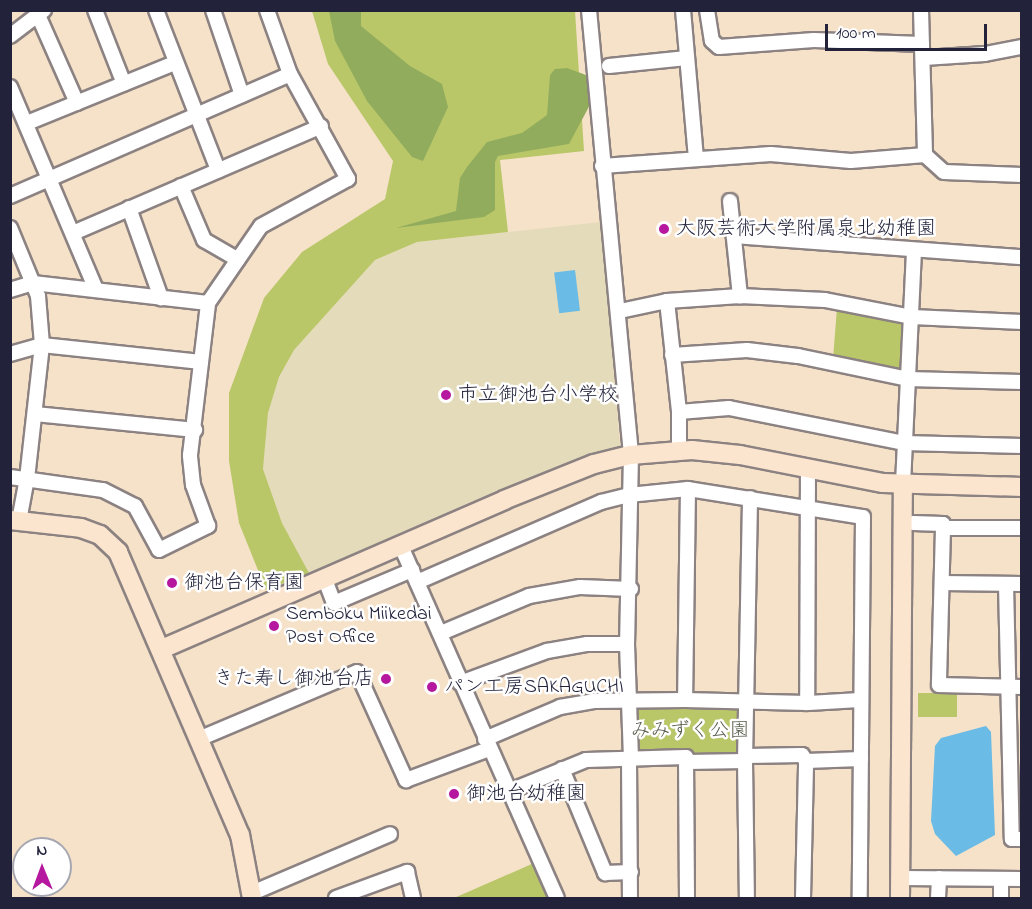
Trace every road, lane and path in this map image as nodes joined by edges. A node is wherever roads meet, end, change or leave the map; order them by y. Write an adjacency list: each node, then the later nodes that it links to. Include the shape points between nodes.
1 (95, 10): 17 (street)
2 (156, 10): 14 (street)
3 (213, 10): 19 (street)
4 (267, 10): 16 (street)
5 (589, 10): 26 (street)
6 (683, 10): 13 (street)
7 (707, 10): 12 (street, via 712,41 719,47 814,40)
8 (921, 10): 12 (street)
9 (41, 13): 10 (street); 20 (street)
10 (10, 36)
11 (1022, 47): 12 (street, via 985,54)
12 (923, 51): 24 (street)
13 (687, 58): 15 (street); 25 (street)
14 (175, 63): 17 (street); 21 (street)
15 (609, 66)
16 (290, 74): 19 (street); 23 (street)
17 (124, 84): 20 (street)
18 (10, 87): 22 (street)
19 (242, 95): 21 (street)
20 (77, 103): 22 (street)
21 (195, 115): 27 (street); 29 (street)
22 (27, 123): 29 (street)
23 (321, 126): 27 (street); 39 (street, via 348,179 261,226)
24 (926, 155): 25 (street, via 850,161 771,154); 28 (street, via 944,172)
25 (696, 158): 26 (street)
26 (602, 166): 47 (street)
27 (218, 170): 30 (street)
28 (1022, 175)
29 (51, 177): 31 (street); 35 (street)
30 (182, 186): 33 (street); 39 (street, via 204,240)
31 (10, 195)
32 (730, 201): 36 (street)
33 (129, 208): 35 (street); 44 (street)
34 (10, 228): 40 (street)
35 (73, 233): 42 (street)
36 (734, 236): 37 (street); 43 (street)
37 (914, 251): 38 (street); 48 (street)
38 (1022, 257)
39 (238, 260): 46 (street)
40 (33, 283): 41 (street); 42 (street); 50 (street)
41 (10, 290)
42 (96, 290): 44 (street)
43 (740, 296): 45 (street); 48 (street, via 825,300)
44 (161, 298): 46 (street)
45 (667, 301): 47 (street); 52 (street)
46 (208, 303): 53 (street)
47 (620, 311): 62 (street)
48 (912, 317): 49 (street); 54 (street)
49 (1022, 322)
50 (42, 345): 51 (street); 53 (street); 57 (street)
51 (10, 354)
52 (672, 355): 54 (street, via 747,350 798,356); 56 (street)
53 (201, 362): 58 (street)
54 (908, 379): 55 (street); 59 (street)
55 (1022, 382)
56 (679, 412): 59 (street, via 729,408); 61 (street)
57 (35, 414): 58 (street); 65 (street)
58 (195, 430): 65 (street, via 190,455 193,485 208,526 159,550 135,506 103,490)
59 (904, 443): 60 (street); 66 (street)
60 (1022, 446)
61 (679, 450): 62 (street); 63 (street, via 740,455)
62 (632, 454): 69 (street); 76 (street, via 594,464)
63 (808, 468): 66 (street); 71 (street)
64 (10, 477): 65 (street)
65 (27, 478): 72 (street)
66 (903, 484): 67 (street); 107 (street)
67 (1022, 487)
68 (688, 489): 69 (street); 70 (street); 88 (street)
69 (629, 495): 77 (street, via 601,502); 82 (street)
70 (750, 498): 71 (street); 91 (street)
71 (807, 507): 89 (street, via 863,517); 92 (street)
72 (15, 521): 85 (street, via 81,528 100,535 118,552)
73 (913, 523): 74 (street, via 943,524)
74 (943, 528): 75 (street); 79 (street)
75 (1022, 528)
76 (400, 544): 77 (street); 78 (street)
77 (415, 576): 78 (street, via 334,603); 83 (street)
78 (324, 577): 85 (street)
79 (942, 583): 80 (street); 87 (street, via 939,685)
80 (1006, 584): 81 (street); 87 (street)
81 (1022, 584)
82 (631, 589): 83 (street, via 580,587 529,596); 84 (street)
83 (441, 633): 86 (street)
84 (627, 644): 86 (street, via 586,644 547,651); 90 (street)
85 (162, 649): 94 (street)
86 (460, 683): 95 (street)
87 (1015, 687): 93 (street)
88 (685, 700): 90 (street); 91 (street)
89 (861, 700): 92 (street); 98 (street)
90 (630, 701): 95 (street, via 593,701 560,707); 96 (street)
91 (747, 701): 92 (street); 97 (street)
92 (807, 703)
93 (1015, 715): 101 (street)
94 (201, 738): 95 (street, via 357,672 406,780); 111 (street, via 240,835)
95 (487, 744): 103 (street)
96 (630, 758): 100 (street, via 686,757); 102 (street, via 586,760); 106 (street)
97 (746, 759): 99 (street, via 802,755); 100 (street); 117 (street)
98 (861, 759): 99 (street); 119 (street)
99 (806, 761): 118 (street)
100 (687, 762): 116 (street)
101 (1016, 763): 105 (street, via 1012,839)
102 (562, 769): 103 (street); 106 (street, via 605,873)
103 (510, 791): 114 (street)
104 (390, 834): 111 (street)
105 (1022, 839)
106 (631, 872): 115 (street)
107 (901, 878): 108 (street); 120 (street)
108 (939, 878): 109 (street); 121 (street)
109 (1001, 879): 110 (street); 122 (street)
110 (1022, 879)
111 (252, 896)
112 (336, 898): 113 (street, via 406,872)
113 (413, 898)
114 (556, 898)
115 (630, 898)
116 (687, 898)
117 (747, 898)
118 (803, 898)
119 (860, 898)
120 (900, 898)
121 (938, 898)
122 (1001, 898)

